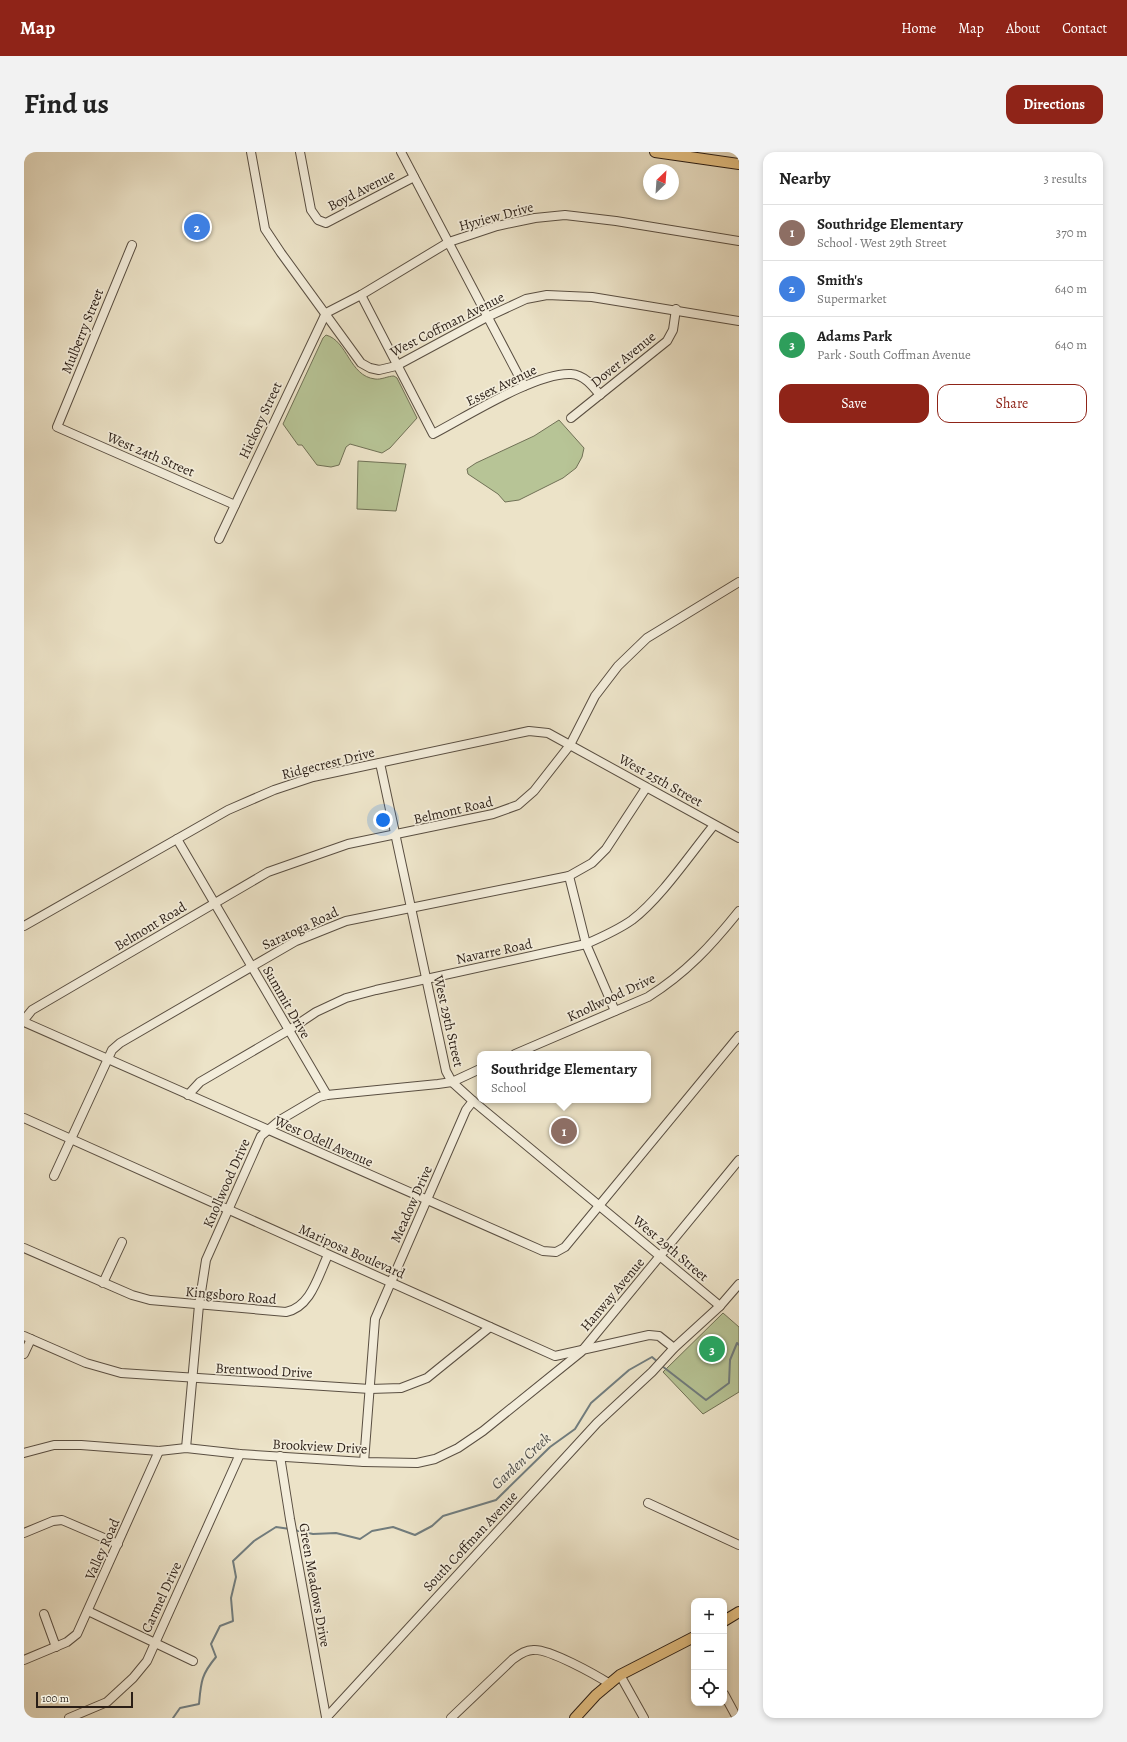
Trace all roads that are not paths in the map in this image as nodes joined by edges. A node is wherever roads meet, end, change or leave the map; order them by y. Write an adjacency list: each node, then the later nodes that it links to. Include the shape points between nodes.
1 (251, 152): 12 (street, West Coffman Avenue, via 265,229)
2 (300, 152): 6 (street, Boyd Avenue, via 312,210 318,220 326,223)
3 (401, 152): 6 (street)
4 (655, 152): 5 (main road)
5 (739, 164)
6 (414, 177): 8 (street)
7 (739, 241): 8 (street, Hyview Drive, via 616,220 565,215 497,226)
8 (449, 242): 10 (street, Hyview Drive); 13 (street)
9 (132, 245): 19 (street, Mulberry Street, via 89,344)
10 (361, 295): 12 (street, Hyview Drive); 15 (street)
11 (676, 309): 13 (street, West Coffman Avenue, via 567,294 526,299); 14 (street, West Coffman Avenue); 17 (street, Dover Avenue, via 673,330 666,341)
12 (326, 313): 15 (street, West Coffman Avenue, via 361,362 379,370); 20 (street, Hickory Street)
13 (487, 317): 15 (street, West Coffman Avenue); 16 (street)
14 (739, 320)
15 (396, 366): 16 (street, Essex Avenue, via 433,434)
16 (524, 386): 17 (street, Essex Avenue, via 550,376 572,374 583,378)
17 (600, 395): 18 (street, Dover Avenue)
18 (571, 418)
19 (57, 427): 20 (street, West 24th Street)
20 (235, 505): 21 (street, Hickory Street)
21 (219, 539)
22 (739, 582): 23 (street, Belmont Road, via 647,638 618,666 595,696)
23 (570, 745): 24 (street, Ridgecrest Drive, via 548,733 528,731); 25 (street, West 25th Street); 27 (street, Belmont Road, via 534,791 518,805 493,814)
24 (380, 763): 27 (street, West 29th Street); 29 (street, Ridgecrest Drive, via 313,777 274,790 228,810)
25 (646, 788): 26 (street, West 25th Street); 30 (street, Saratoga Road, via 606,850 592,864)
26 (714, 825): 28 (street, West 25th Street); 35 (street, Navarre Road, via 643,910 624,925)
27 (395, 836): 31 (street, Belmont Road, via 348,844 302,859 268,872); 32 (street, West 29th Street)
28 (739, 838)
29 (177, 839): 31 (street, Summit Drive); 34 (street, Ridgecrest Drive)
30 (569, 876): 32 (street, Saratoga Road); 35 (street)
31 (214, 903): 36 (street, Summit Drive); 39 (street, Belmont Road, via 32,1010)
32 (412, 907): 36 (street, Saratoga Road, via 346,921 296,941); 37 (street, West 29th Street)
33 (739, 911): 38 (street, Knollwood Drive, via 708,949 680,974 648,997)
34 (24, 926)
35 (586, 944): 37 (street, Navarre Road); 38 (street)
36 (251, 966): 40 (street, Summit Drive); 45 (street, Saratoga Road, via 120,1043 112,1050)
37 (426, 980): 40 (street, Navarre Road, via 346,998 316,1012); 47 (street, West 29th Street, via 446,1071)
38 (615, 1011): 44 (street, Knollwood Drive)
39 (24, 1021): 45 (street, West Odell Avenue)
40 (289, 1030): 48 (street, Navarre Road, via 200,1082); 49 (street, Summit Drive)
41 (739, 1036): 42 (street, West Odell Avenue)
42 (732, 1044): 43 (street); 57 (street, West Odell Avenue)
43 (739, 1050)
44 (522, 1051)
45 (108, 1060): 48 (street, West Odell Avenue); 53 (street, Saratoga Road)
46 (477, 1070): 47 (street, Knollwood Drive)
47 (452, 1082): 49 (street, Knollwood Drive); 50 (street, West 29th Street)
48 (188, 1095): 52 (street, West Odell Avenue)
49 (327, 1095): 52 (street, Knollwood Drive, via 280,1120)
50 (473, 1101): 56 (street, Meadow Drive, via 466,1110); 57 (street, West 29th Street)
51 (24, 1118): 53 (street, Mariposa Boulevard)
52 (268, 1130): 56 (street, West Odell Avenue); 58 (street, Knollwood Drive, via 262,1136)
53 (72, 1139): 55 (street, Saratoga Road); 58 (street, Mariposa Boulevard)
54 (739, 1160): 62 (street, Hanway Avenue)
55 (54, 1176)
56 (427, 1200): 57 (street, West Odell Avenue, via 543,1251 556,1252 565,1247); 63 (street, Meadow Drive)
57 (599, 1205): 62 (street, West 29th Street)
58 (229, 1211): 61 (street, Mariposa Boulevard); 66 (street, Knollwood Drive, via 206,1260)
59 (122, 1242): 64 (street)
60 (24, 1249): 64 (street, Kingsboro Road)
61 (328, 1255): 63 (street, Mariposa Boulevard); 66 (street, Kingsboro Road, via 307,1301 294,1310 286,1312)
62 (660, 1255): 67 (street, West 29th Street); 71 (street, Hanway Avenue)
63 (390, 1282): 68 (street, Mariposa Boulevard); 74 (street, Meadow Drive, via 374,1319)
64 (103, 1283): 66 (street, Kingsboro Road, via 150,1300)
65 (739, 1284): 67 (street, South Coffman Avenue)
66 (199, 1305): 73 (street, Knollwood Drive)
67 (720, 1306): 70 (street, South Coffman Avenue)
68 (490, 1327): 71 (street, Mariposa Boulevard, via 555,1356); 74 (street, Brentwood Drive, via 427,1378 402,1388)
69 (28, 1337): 72 (street); 73 (street, Brentwood Drive, via 103,1369 120,1373)
70 (674, 1348): 71 (street, Mariposa Boulevard, via 659,1336 649,1335); 98 (street, South Coffman Avenue, via 597,1423)
71 (581, 1352): 80 (street, Brookview Drive, via 483,1432 458,1448 436,1459 417,1463)
72 (24, 1354)
73 (194, 1379): 74 (street, Brentwood Drive); 75 (street, Knollwood Drive)
74 (370, 1389): 80 (street, Meadow Drive)
75 (186, 1448): 76 (street, Brookview Drive); 78 (street, Brookview Drive)
76 (159, 1451): 77 (street, Brookview Drive, via 54,1445); 83 (street, Valley Road)
77 (24, 1453)
78 (240, 1454): 79 (street, Brookview Drive); 90 (street, Carmel Drive)
79 (280, 1456): 80 (street, Brookview Drive); 98 (street, Green Meadows Drive)
80 (364, 1462)
81 (648, 1503): 84 (street)
82 (24, 1533): 83 (street, via 62,1520)
83 (118, 1544): 85 (street, Valley Road)
84 (739, 1545)
85 (88, 1611): 90 (street); 91 (street, Valley Road, via 77,1634 68,1642)
86 (739, 1612): 88 (main road)
87 (44, 1614): 91 (street)
88 (727, 1618)
89 (691, 1640): 94 (main road)
90 (154, 1642): 93 (street); 97 (street, Carmel Drive, via 147,1661 120,1692 107,1702)
91 (56, 1647): 92 (street, Valley Road)
92 (24, 1660)
93 (194, 1661)
94 (620, 1675): 95 (main road); 101 (street)
95 (610, 1684): 99 (street, via 553,1655 532,1650 513,1659); 100 (main road)
96 (727, 1700): 102 (street)
97 (69, 1718)
98 (326, 1718)
99 (450, 1718)
100 (575, 1718)
101 (644, 1718)
102 (737, 1718)

